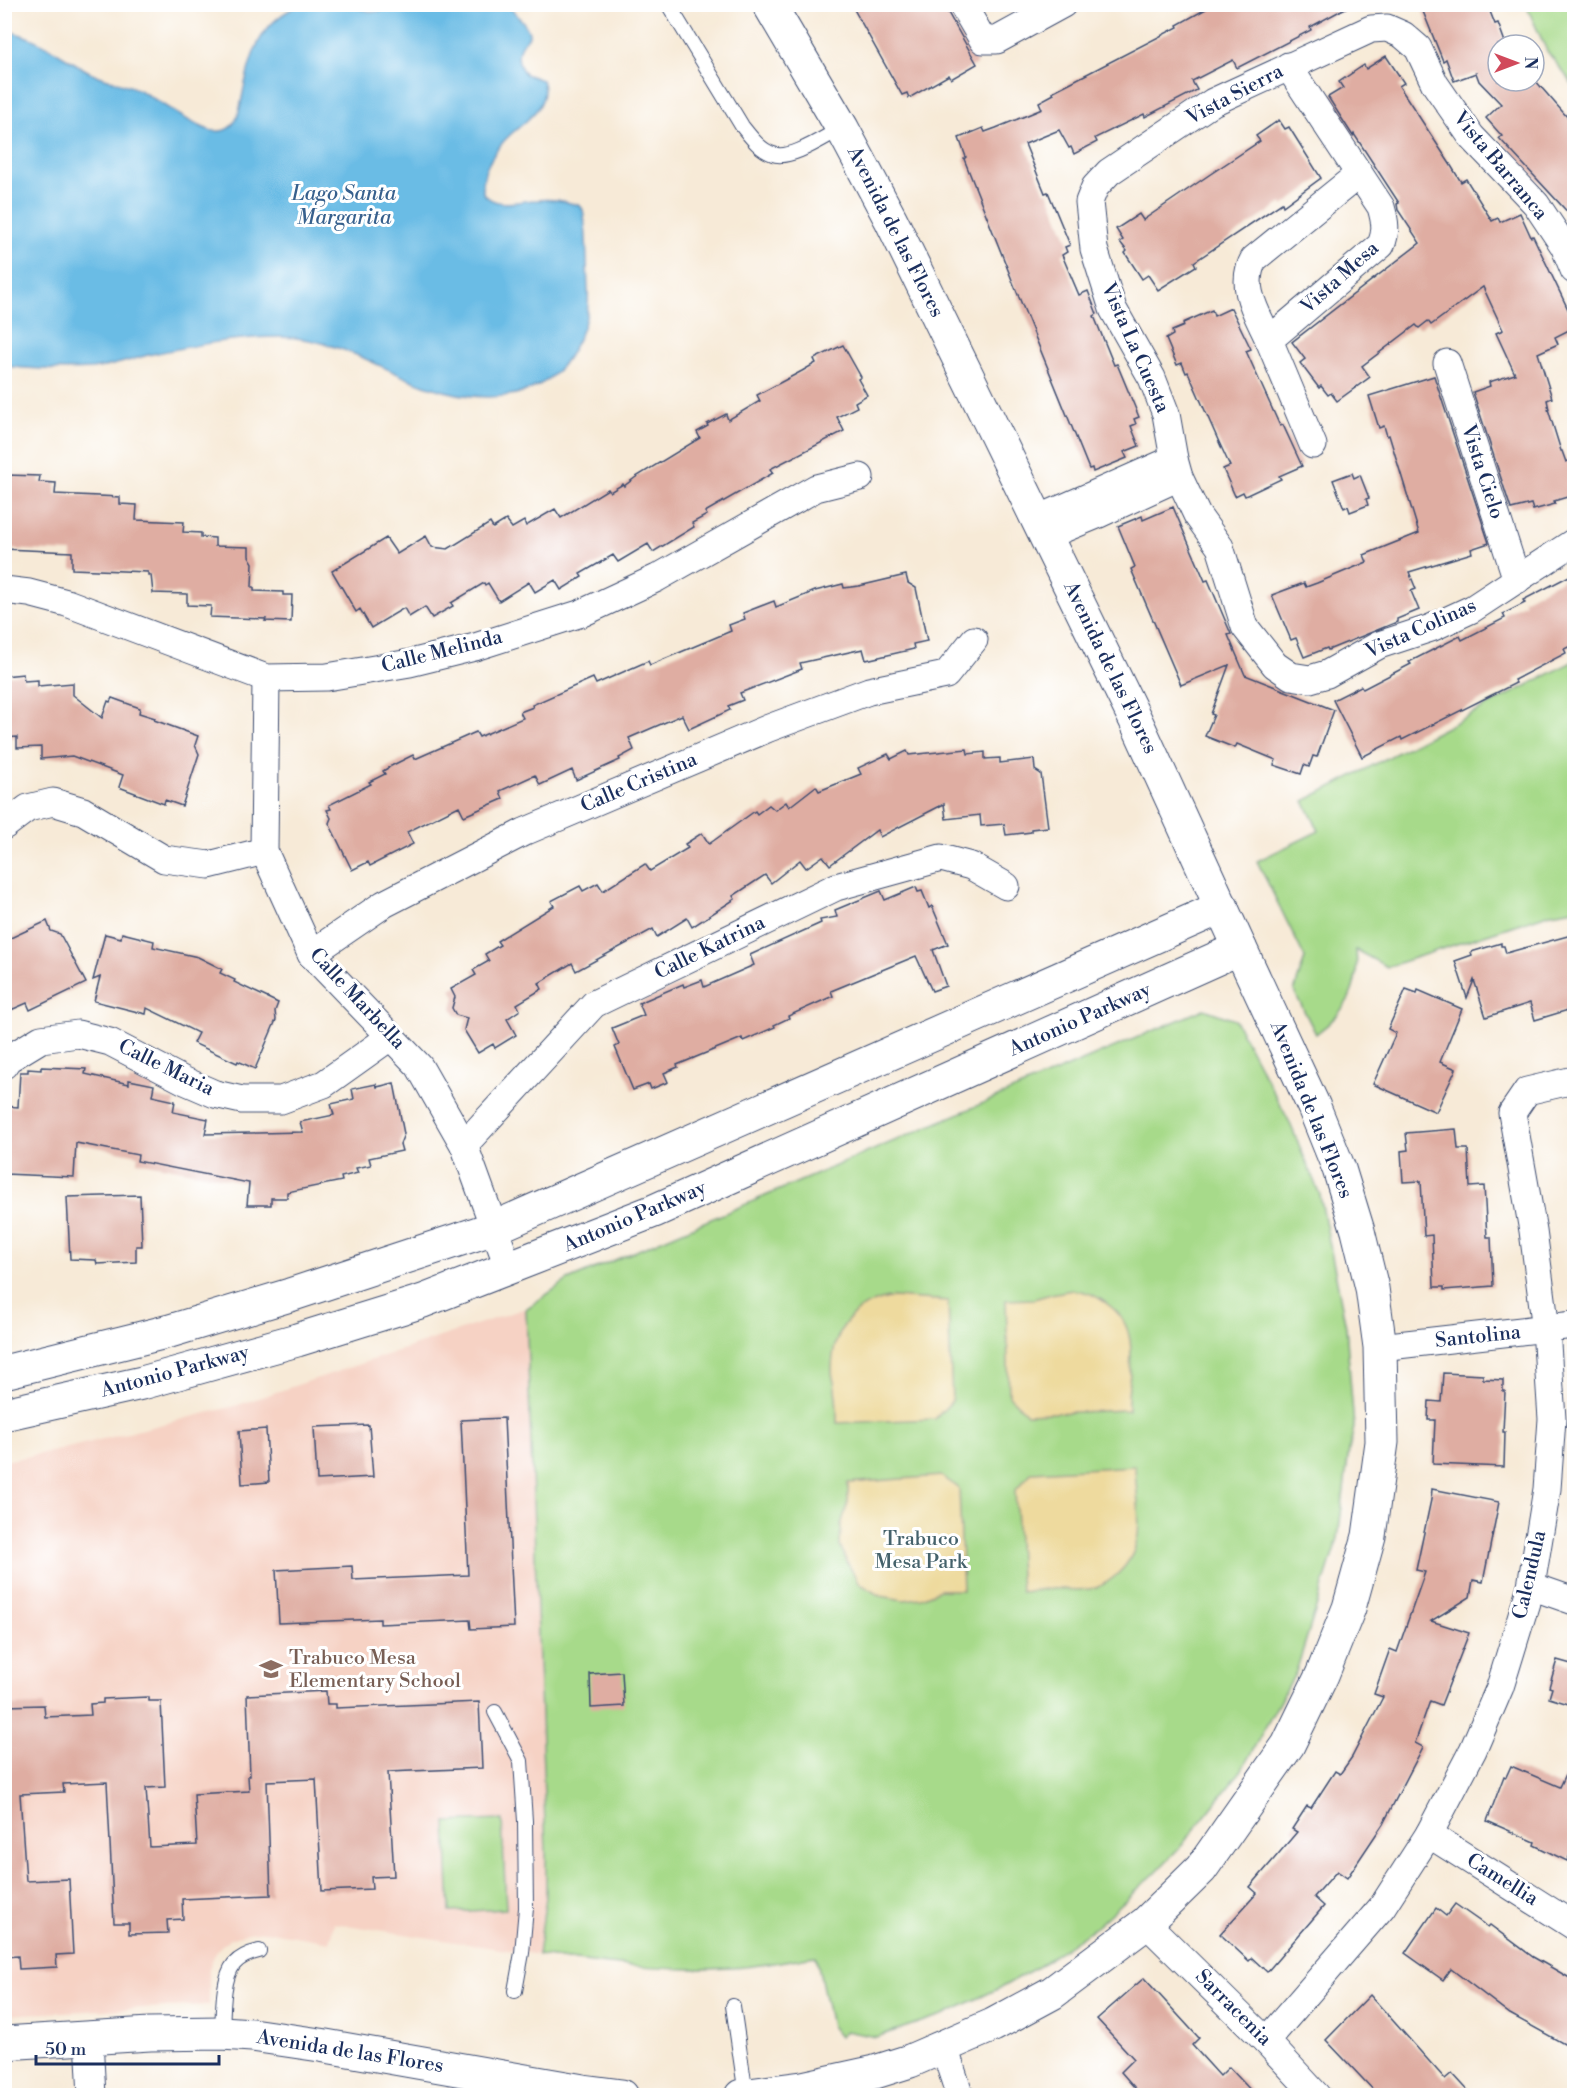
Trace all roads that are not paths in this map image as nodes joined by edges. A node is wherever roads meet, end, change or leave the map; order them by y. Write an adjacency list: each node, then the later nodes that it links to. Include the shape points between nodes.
1 (668, 4): 7 (lane, via 742,126 771,154 780,156 799,150)
2 (769, 4): 7 (main road, Avenida de las Flores)
3 (962, 4): 4 (street, via 983,40 997,40)
4 (1057, 6)
5 (1403, 34): 6 (street, Vista Sierra, via 1387,28 1371,29); 10 (street, Vista Barranca, via 1418,48 1435,84 1471,136 1536,204)
6 (1288, 66): 8 (street, Vista Mesa); 9 (street, Vista Sierra, via 1213,102 1109,172 1095,187)
7 (842, 128): 16 (main road, Avenida de las Flores)
8 (1359, 174): 11 (street, via 1254,259 1248,269 1249,293); 11 (street, Vista Mesa, via 1381,207 1386,234 1381,245)
9 (1089, 202): 14 (street, Vista La Cuesta, via 1094,249 1113,309 1152,378 1166,414)
10 (1575, 270)
11 (1269, 340): 13 (street)
12 (1447, 363): 18 (street, Vista Cielo)
13 (1313, 445)
14 (1177, 468): 16 (street, via 1099,514); 21 (street, Vista La Cuesta, via 1197,515 1220,547 1245,627 1275,665)
15 (860, 477): 22 (street, Calle Melinda, via 816,489 657,578 582,614 410,663 327,677)
16 (1042, 527): 26 (main road, Avenida de las Flores)
17 (1575, 542): 18 (street, Vista Colinas)
18 (1517, 580): 21 (street, Vista Colinas, via 1472,609 1379,645 1327,674 1310,679)
19 (4, 590): 22 (street, Calle Melinda, via 67,603)
20 (974, 640): 28 (street, Calle Cristina, via 946,675 869,690 769,728 535,828 384,904)
21 (1291, 676)
22 (266, 678): 24 (street, Calle Marbella)
23 (4, 826): 24 (street, via 28,808 53,802 83,811 164,859 209,865)
24 (264, 851): 28 (street, Calle Marbella)
25 (1006, 886): 32 (street, Calle Katrina, via 971,866 941,858 836,887 594,1004)
26 (1222, 907): 27 (main road, Avenida de las Flores); 33 (main road, Antonio Parkway)
27 (1240, 948): 34 (main road, Antonio Parkway, via 654,1211); 37 (main road, Avenida de las Flores, via 1339,1169 1359,1231)
28 (311, 954): 29 (street, Calle Marbella)
29 (390, 1036): 30 (street, Calle Maria, via 324,1084 281,1100 242,1100 215,1094 110,1042 78,1034 41,1039); 32 (street, Calle Marbella, via 419,1066)
30 (4, 1065)
31 (1575, 1080): 36 (street, Calendula, via 1527,1090 1512,1113)
32 (464, 1145): 33 (street, Calle Marbella)
33 (494, 1228): 34 (street, Calle Marbella); 38 (main road, Antonio Parkway, via 171,1331)
34 (509, 1269): 39 (main road, Antonio Parkway, via 423,1301 297,1340 142,1383)
35 (1575, 1325): 36 (street, Santolina)
36 (1546, 1329): 37 (street, Santolina); 40 (street, Calendula, via 1552,1419 1547,1489)
37 (1380, 1347): 44 (main road, Avenida de las Flores, via 1382,1442 1370,1536 1330,1656 1288,1745 1246,1807 1201,1869)
38 (4, 1372)
39 (4, 1414)
40 (1531, 1586): 41 (street); 43 (street, Calendula, via 1500,1687 1473,1750)
41 (1575, 1601)
42 (495, 1712): 47 (lane, via 521,1761 526,1908)
43 (1429, 1834): 45 (street, Camellia); 51 (street, Calendula, via 1382,1907)
44 (1146, 1923): 51 (street, Sarracenia); 53 (main road, Avenida de las Flores, via 1052,1993)
45 (1575, 1926)
46 (259, 1951): 49 (lane, via 244,1955 233,1965 224,1991)
47 (515, 1991)
48 (733, 2006): 54 (lane)
49 (222, 2033): 50 (main road, Avenida de las Flores); 56 (main road, Avenida de las Flores, via 320,2045)
50 (89, 2038): 52 (main road, Avenida de las Flores); 55 (street)
51 (1266, 2041): 59 (street, Sarracenia)
52 (4, 2043)
53 (944, 2047): 54 (main road, Avenida de las Flores, via 874,2072 802,2088); 58 (street)
54 (746, 2095): 57 (main road, Avenida de las Flores)
55 (92, 2096)
56 (622, 2096)
57 (741, 2096)
58 (960, 2096)
59 (1317, 2096)

